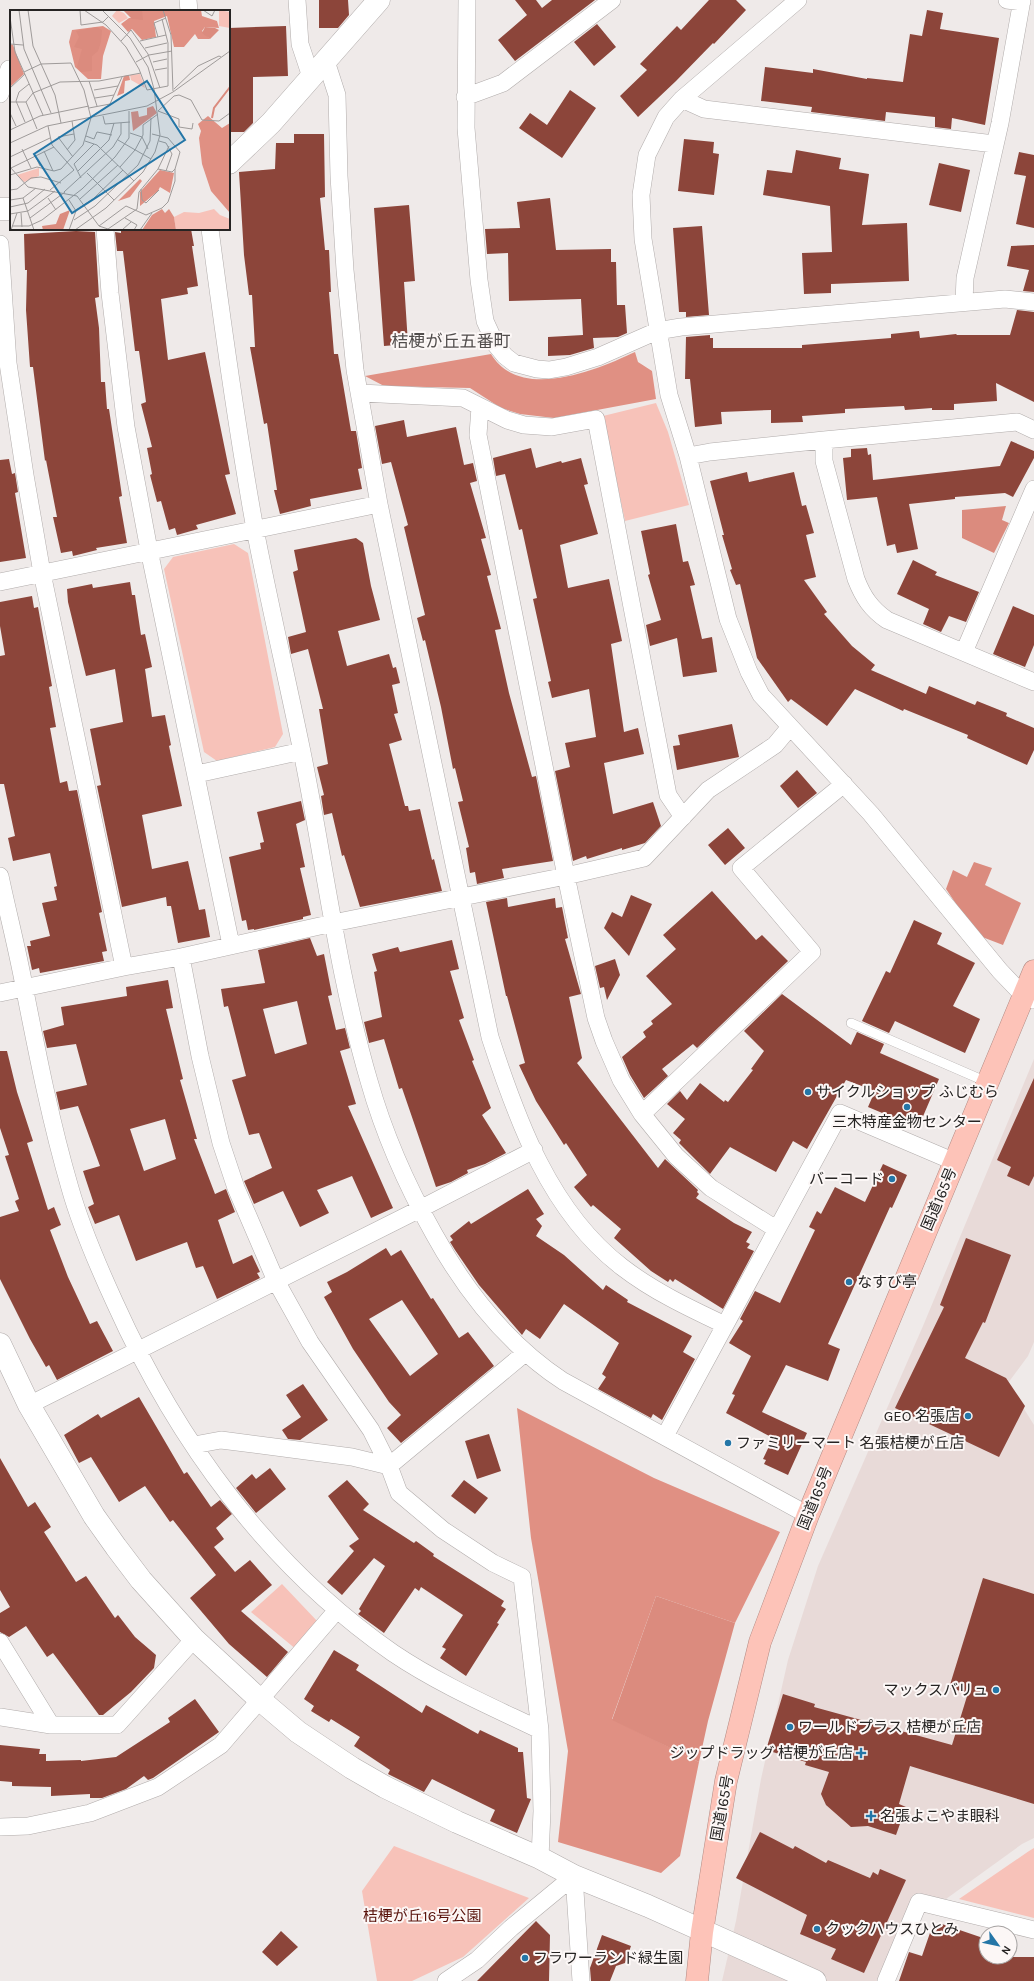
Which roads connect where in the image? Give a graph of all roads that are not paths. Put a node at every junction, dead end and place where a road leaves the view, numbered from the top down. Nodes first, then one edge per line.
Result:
1 (188, 0) edge
2 (297, 0) edge
3 (379, 0) edge
4 (467, 0) edge
5 (612, 0) edge
6 (798, 0) edge
7 (1017, 1) edge
8 (189, 10) edge
9 (326, 61) junction
10 (7, 68) edge
11 (311, 77) junction
12 (0, 94) edge
13 (466, 97) junction
14 (682, 99) junction
15 (994, 144) junction
16 (230, 162) edge
17 (105, 230) edge
18 (210, 230) edge
19 (0, 244) edge
20 (964, 302) junction
21 (1034, 302) edge
22 (657, 331) junction
23 (360, 393) junction
24 (480, 407) junction
25 (1034, 430) edge
26 (824, 440) junction
27 (688, 456) junction
28 (1034, 489) edge
29 (379, 504) junction
30 (256, 529) junction
31 (149, 550) junction
32 (42, 572) junction
33 (0, 582) edge
34 (964, 652) junction
35 (1034, 682) edge
36 (790, 727) junction
37 (302, 751) junction
38 (197, 774) junction
39 (844, 784) junction
40 (683, 817) junction
41 (0, 876) edge
42 (566, 876) junction
43 (460, 897) junction
44 (333, 923) junction
45 (231, 945) junction
46 (181, 957) junction
47 (124, 967) junction
48 (1034, 971) edge
49 (25, 988) junction
50 (0, 993) edge
51 (1029, 998) edge
52 (851, 1023) dead end
53 (987, 1082) junction
54 (642, 1114) junction
55 (534, 1150) junction
56 (955, 1162) junction
57 (420, 1209) junction
58 (776, 1229) junction
59 (276, 1281) junction
60 (725, 1325) junction
61 (0, 1344) edge
62 (136, 1350) junction
63 (525, 1353) junction
64 (29, 1405) junction
65 (665, 1436) junction
66 (194, 1445) junction
67 (389, 1466) junction
68 (808, 1515) junction
69 (337, 1610) junction
70 (194, 1639) junction
71 (0, 1642) edge
72 (259, 1699) junction
73 (0, 1717) edge
74 (51, 1725) junction
75 (540, 1730) junction
76 (0, 1827) edge
77 (540, 1858) junction
78 (574, 1876) junction
79 (1034, 1930) edge
80 (702, 1932) junction
81 (446, 1981) edge
82 (581, 1981) edge
83 (697, 1981) edge
84 (815, 1981) edge
85 (886, 1981) edge

1 - 8 street
2 - 11 street
3 - 9 street
4 - 13 street
5 - 13 street
6 - 14 street
7 - 15 street
9 - 11 street
9 - 23 street
10 - 12 street
11 - 16 street
13 - 22 street
14 - 15 street
14 - 22 street
15 - 20 street
17 - 31 street
18 - 30 street
19 - 32 street
20 - 21 street
20 - 22 street
22 - 27 street
23 - 24 street
23 - 29 street
24 - 40 street
24 - 42 street
25 - 26 street
26 - 27 street
26 - 34 street
27 - 36 street
28 - 34 street
29 - 30 street
29 - 43 street
30 - 31 street
30 - 37 street
31 - 32 street
31 - 38 street
32 - 33 street
32 - 47 street
34 - 35 street
36 - 39 street
36 - 40 street
37 - 38 street
37 - 44 street
38 - 45 street
39 - 51 street
39 - 54 street
40 - 42 street
41 - 49 street
42 - 43 street
42 - 54 street
43 - 44 street
43 - 55 street
44 - 45 street
44 - 57 street
45 - 46 street
46 - 47 street
46 - 59 street
47 - 49 street
48 - 51 highway, 国道165号
49 - 50 street
49 - 62 street
51 - 53 highway, 国道165号
52 - 53 lane
53 - 56 highway, 国道165号
54 - 58 street
55 - 57 street
55 - 60 street
56 - 58 street
56 - 68 highway, 国道165号
57 - 59 street
57 - 63 street
58 - 60 street
59 - 62 street
59 - 67 street
60 - 65 street
61 - 64 street
62 - 64 street
62 - 66 street
63 - 65 street
63 - 67 street
64 - 70 street
65 - 68 street
66 - 67 street
66 - 69 street
67 - 75 street
68 - 80 highway, 国道165号
69 - 72 street
69 - 75 street
70 - 72 street
70 - 74 street
71 - 74 street
72 - 76 street
72 - 77 street
73 - 74 street
75 - 77 street
77 - 78 street
78 - 80 street
78 - 81 street
78 - 82 street
79 - 85 street
80 - 83 highway, 国道165号
80 - 84 street

